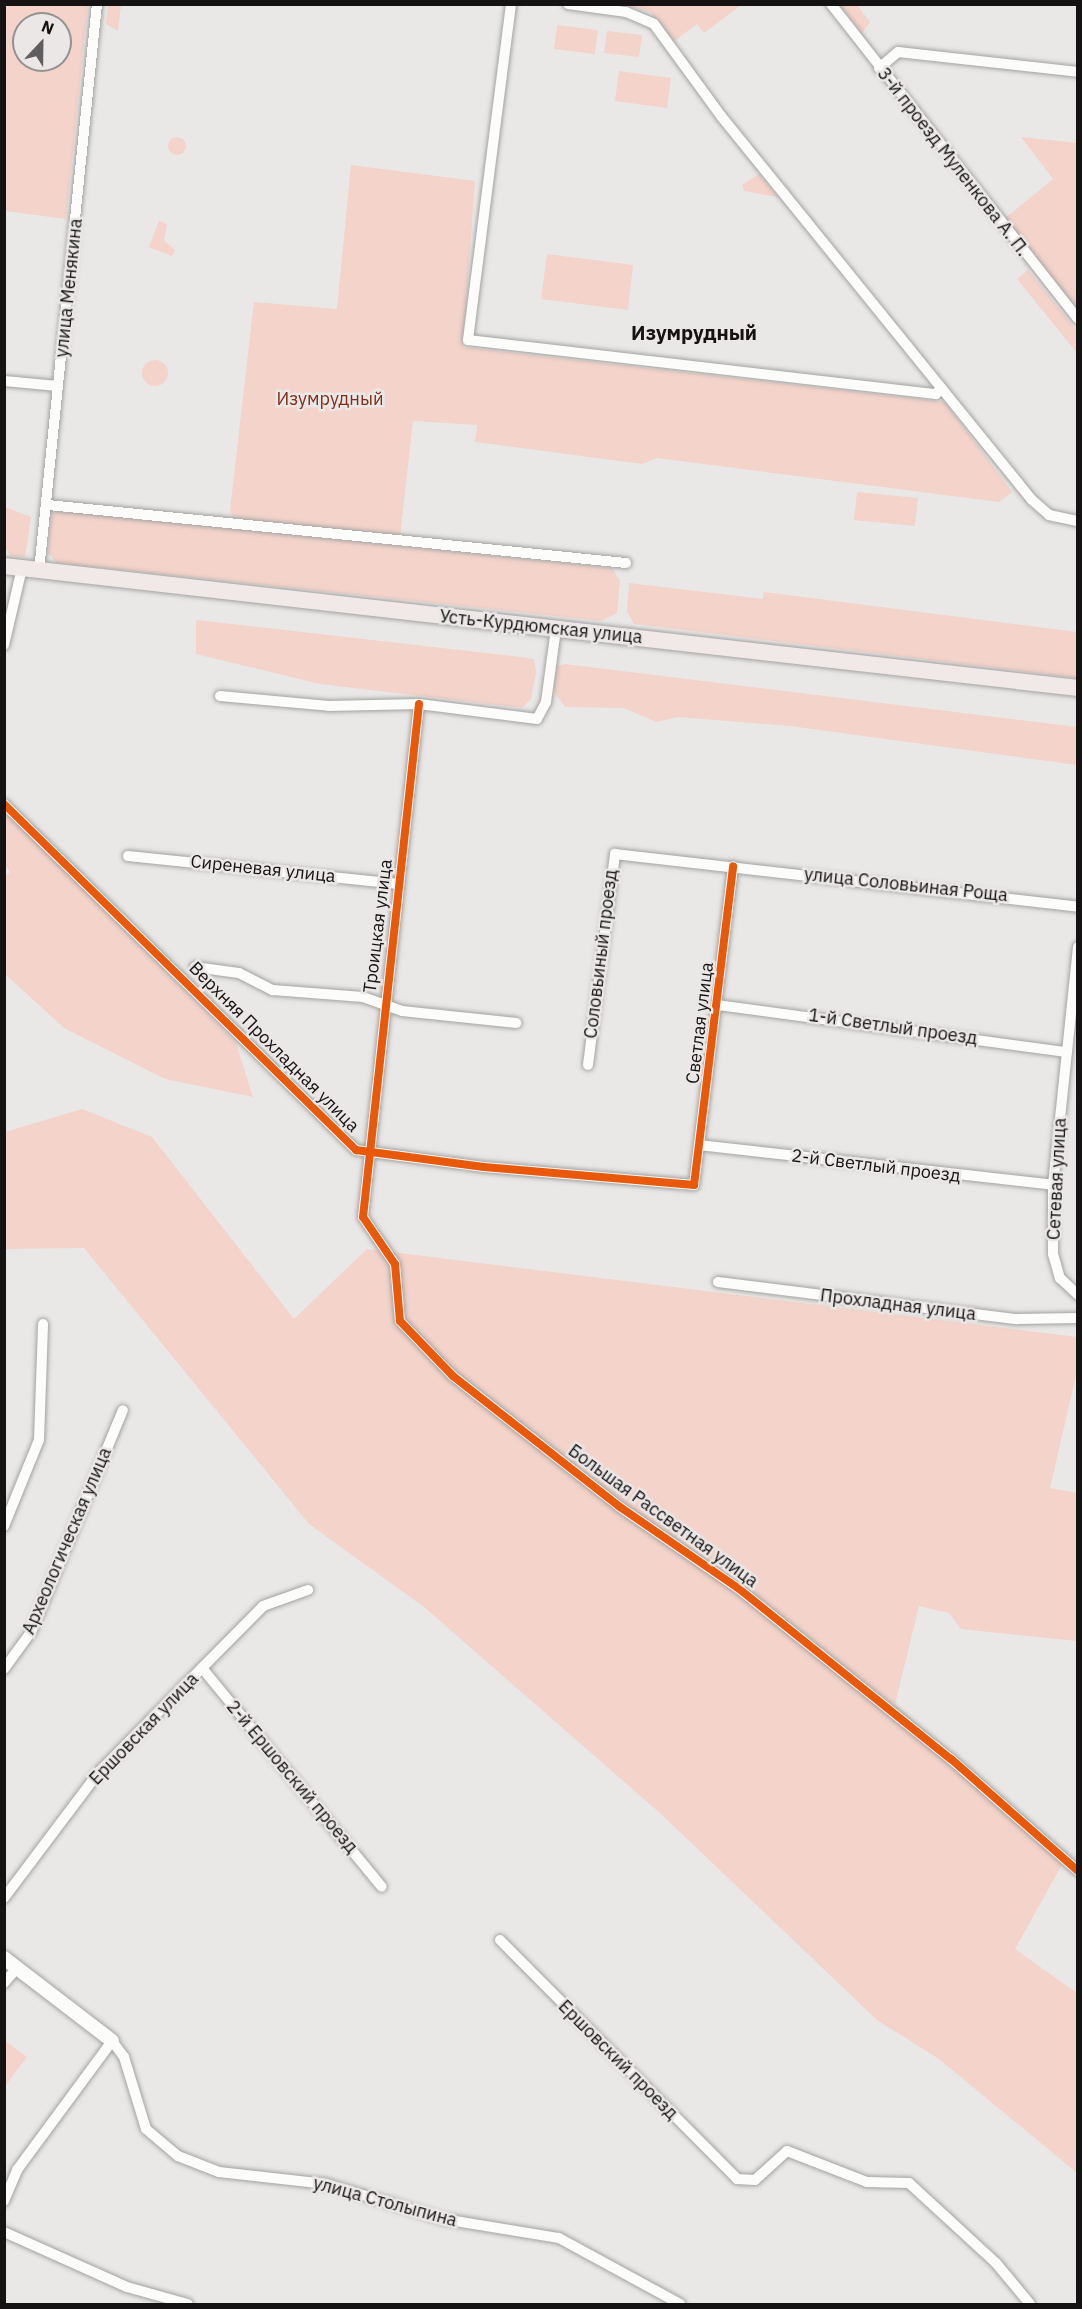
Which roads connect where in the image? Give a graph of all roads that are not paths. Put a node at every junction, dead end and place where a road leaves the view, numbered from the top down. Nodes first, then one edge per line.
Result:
1 (98, 4) edge
2 (511, 4) edge
3 (568, 4) edge
4 (831, 4) edge
5 (879, 68) junction
6 (1077, 72) edge
7 (1077, 319) edge
8 (4, 381) edge
9 (58, 386) junction
10 (941, 388) junction
11 (48, 506) junction
12 (1077, 521) edge
13 (626, 563) dead end
14 (4, 566) edge
15 (22, 568) junction
16 (39, 570) junction
17 (556, 628) junction
18 (4, 645) edge
19 (1077, 688) edge
20 (220, 696) dead end
21 (419, 704) junction
22 (4, 804) edge
23 (128, 856) dead end
24 (733, 866) junction
25 (397, 884) junction
26 (1077, 907) edge
27 (1077, 947) edge
28 (195, 967) dead end
29 (384, 1004) junction
30 (718, 1005) junction
31 (516, 1023) dead end
32 (1067, 1052) junction
33 (588, 1065) dead end
34 (699, 1145) junction
35 (371, 1152) junction
36 (694, 1185) joint
37 (1053, 1185) junction
38 (718, 1282) dead end
39 (1077, 1295) edge
40 (1077, 1318) edge
41 (43, 1324) dead end
42 (123, 1410) dead end
43 (4, 1526) edge
44 (308, 1590) dead end
45 (202, 1668) junction
46 (4, 1669) edge
47 (1077, 1871) edge
48 (382, 1887) dead end
49 (4, 1898) edge
50 (501, 1940) dead end
51 (4, 1958) edge
52 (17, 1968) junction
53 (4, 1983) edge
54 (112, 2041) junction
55 (4, 2202) edge
56 (4, 2232) edge
57 (188, 2304) edge
58 (680, 2304) edge
59 (1030, 2304) edge

1 - 9 street, улица Менякина
2 - 10 street
3 - 10 street
4 - 5 street, 3-й проезд Муленкова А. П.
5 - 6 street
5 - 7 street, 3-й проезд Муленкова А. П.
8 - 9 street
9 - 11 street, улица Менякина
10 - 12 street
11 - 13 street
11 - 16 street, улица Менякина
14 - 15 main road, Усть-Курдюмская улица
15 - 16 main road, Усть-Курдюмская улица
15 - 18 street
16 - 17 main road, Усть-Курдюмская улица
17 - 19 main road, Усть-Курдюмская улица
17 - 21 street
20 - 21 street
21 - 25 street, Троицкая улица
22 - 35 street, Верхняя Прохладная улица
23 - 25 street, Сиреневая улица
24 - 26 street, улица Соловьиная Роща
24 - 30 street, Светлая улица
24 - 33 street, Соловьиный проезд
25 - 29 street, Троицкая улица
27 - 32 street, Сетевая улица
28 - 29 street
29 - 31 street
29 - 35 street, Троицкая улица
30 - 32 street, 1-й Светлый проезд
30 - 34 street, Светлая улица
32 - 37 street, Сетевая улица
34 - 36 street, Светлая улица
34 - 37 street, 2-й Светлый проезд
35 - 36 street, Верхняя Прохладная улица
35 - 47 street, Большая Рассветная улица
37 - 39 street, Сетевая улица
38 - 40 street, Прохладная улица
41 - 43 street
42 - 46 street, Археологическая улица
44 - 45 street, Ершовская улица
45 - 48 street, 2-й Ершовский проезд
45 - 49 street, Ершовская улица
50 - 59 street, Ершовский проезд
51 - 52 street
52 - 53 street
52 - 54 street
54 - 55 street
54 - 58 street, улица Столыпина
56 - 57 street

